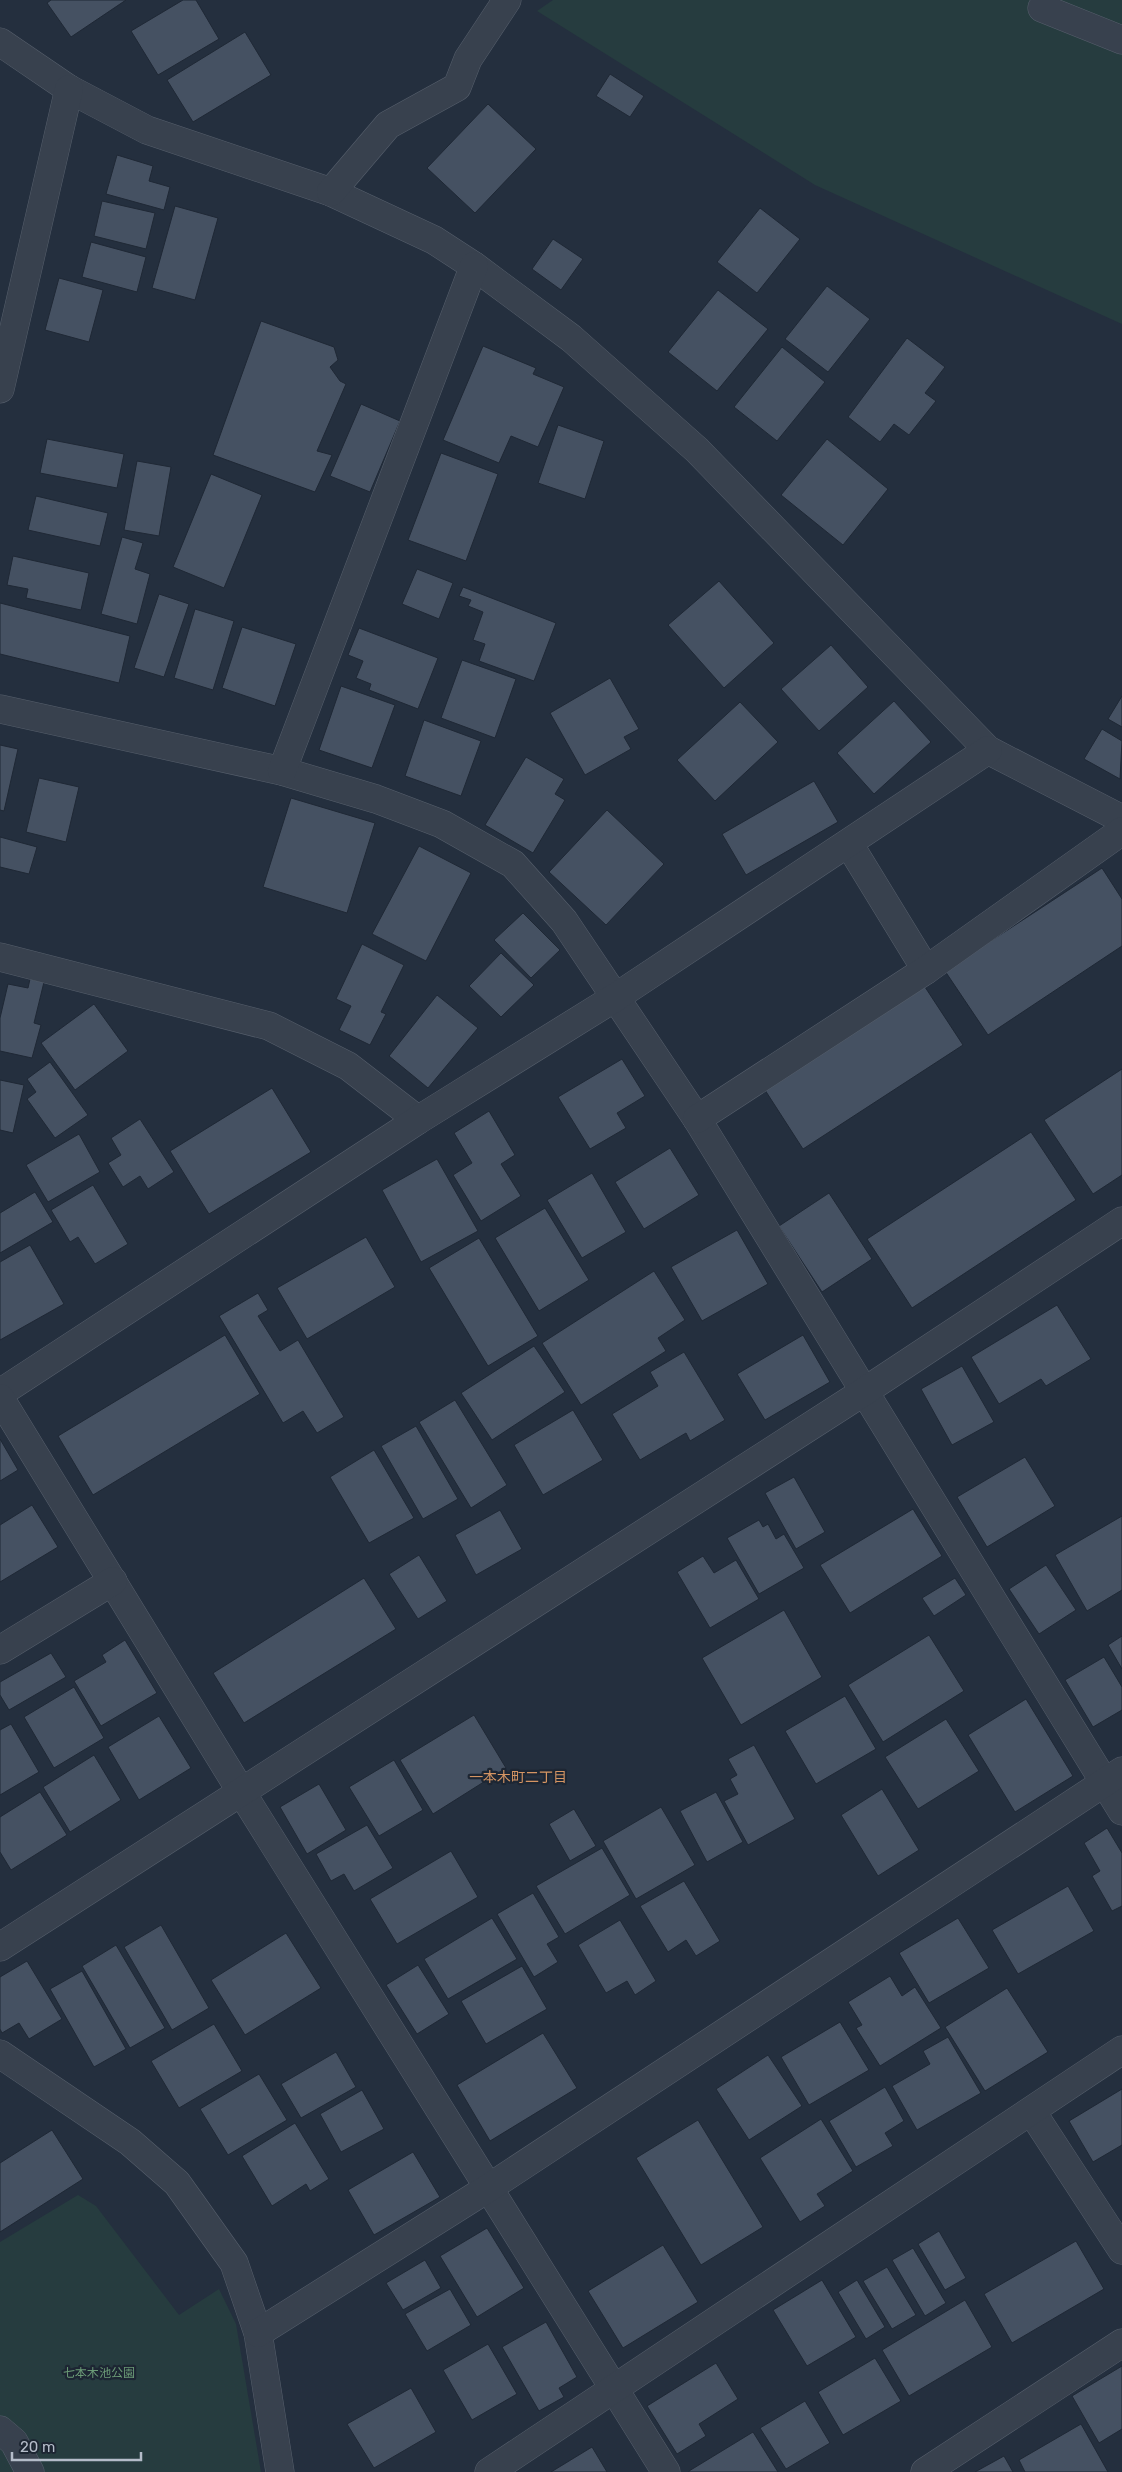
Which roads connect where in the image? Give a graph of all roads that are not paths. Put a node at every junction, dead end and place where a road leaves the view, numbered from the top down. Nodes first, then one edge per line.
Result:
1 (507, 0) edge
2 (1042, 8) dead end
3 (1122, 40) edge
4 (0, 42) edge
5 (68, 89) junction
6 (331, 192) junction
7 (474, 266) junction
8 (0, 389) edge
9 (0, 709) edge
10 (988, 750) junction
11 (282, 771) junction
12 (1122, 819) edge
13 (1122, 831) edge
14 (849, 844) junction
15 (0, 957) edge
16 (926, 970) junction
17 (616, 996) junction
18 (697, 1119) junction
19 (418, 1120) junction
20 (1122, 1221) edge
21 (865, 1391) junction
22 (0, 1393) edge
23 (0, 1398) edge
24 (113, 1581) junction
25 (0, 1650) edge
26 (1113, 1776) edge
27 (242, 1793) junction
28 (1122, 1811) edge
29 (0, 1947) edge
30 (1122, 2050) edge
31 (0, 2054) edge
32 (1032, 2112) junction
33 (490, 2187) junction
34 (1122, 2250) edge
35 (258, 2333) junction
36 (1122, 2343) edge
37 (614, 2388) junction
38 (0, 2430) edge
39 (30, 2472) edge
40 (280, 2472) edge
41 (490, 2472) edge
42 (666, 2472) edge
43 (925, 2472) edge

1 - 6 street
2 - 3 street
4 - 5 street
5 - 6 street
5 - 8 street
6 - 7 street
7 - 10 street
7 - 11 street
9 - 11 street
10 - 12 street
10 - 14 street
11 - 17 street
13 - 16 street
14 - 16 street
14 - 17 street
15 - 19 street
16 - 18 street
17 - 18 street
17 - 19 street
18 - 21 street
19 - 22 street
20 - 21 street
21 - 26 street
21 - 27 street
23 - 24 street
24 - 25 street
24 - 27 street
26 - 28 street
26 - 33 street
27 - 29 street
27 - 33 street
30 - 32 street
31 - 35 street
32 - 34 street
32 - 37 street
33 - 35 street
33 - 37 street
35 - 40 street
36 - 43 street
37 - 41 street
37 - 42 street
38 - 39 street

